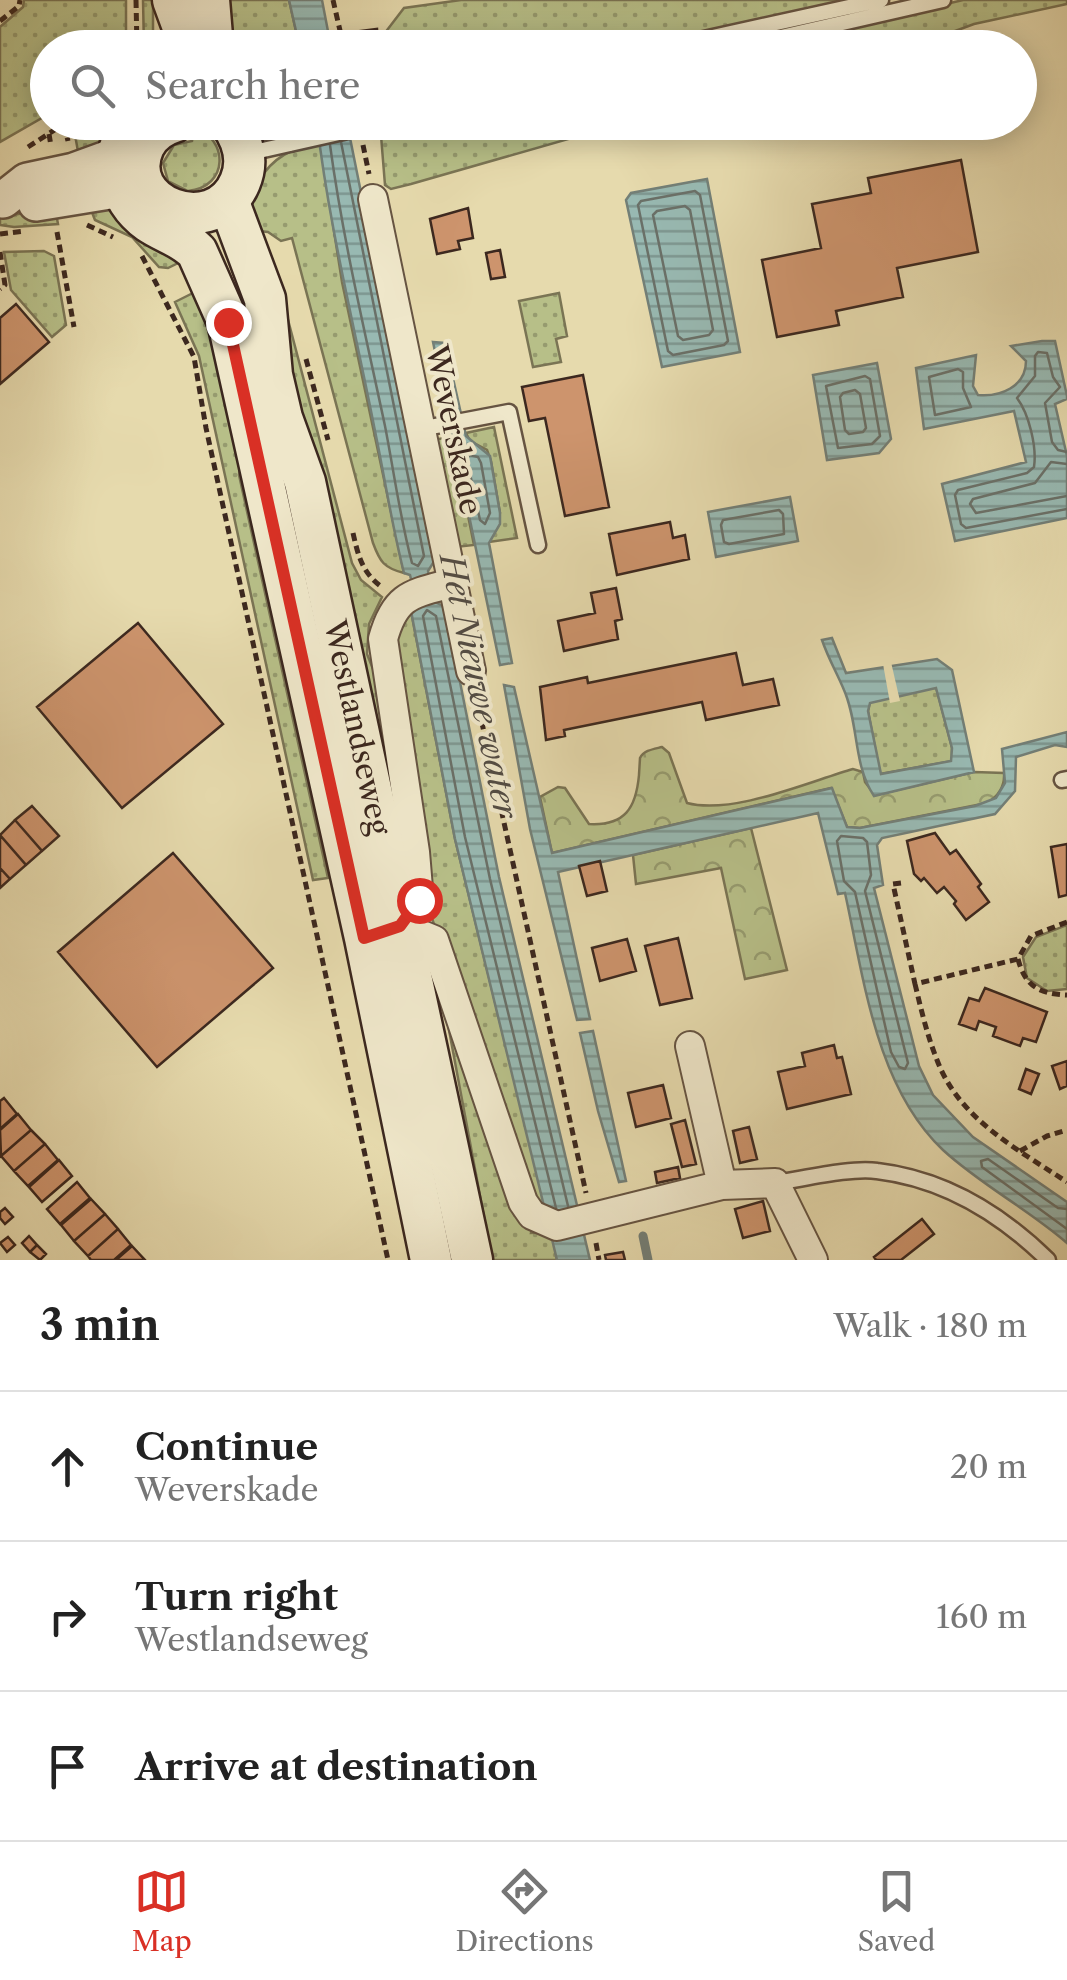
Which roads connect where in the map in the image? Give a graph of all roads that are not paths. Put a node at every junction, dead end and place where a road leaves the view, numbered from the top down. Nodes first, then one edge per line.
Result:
1 (882, 0) edge
2 (943, 0) edge
3 (173, 2) edge
4 (162, 30) edge
5 (184, 30) edge
6 (197, 30) edge
7 (745, 30) edge
8 (812, 30) edge
9 (150, 140) edge
10 (238, 140) edge
11 (129, 163) edge
12 (228, 200) junction
13 (373, 200) road end
14 (3, 217) edge
15 (433, 426) junction
16 (538, 546) dead end
17 (430, 589) junction
18 (471, 671) road end
19 (382, 932) junction
20 (690, 1046) dead end
21 (776, 1183) junction
22 (722, 1185) junction
23 (431, 1260) edge
24 (472, 1260) edge
25 (813, 1260) edge
26 (1048, 1260) edge

1 - 7 lane
2 - 8 lane
3 - 4 main road
3 - 5 main road
3 - 6 main road
9 - 11 main road
10 - 12 main road
11 - 12 main road
11 - 14 street
11 - 19 main road, Westlandseweg
12 - 19 main road, Westlandseweg
13 - 15 street, Weverskade
15 - 16 lane
15 - 17 street, Weverskade
17 - 18 street, Weverskade
17 - 19 street
19 - 22 street
19 - 23 main road, Westlandseweg
19 - 24 main road, Westlandseweg
20 - 22 street
21 - 22 street
21 - 25 street
21 - 26 lane

